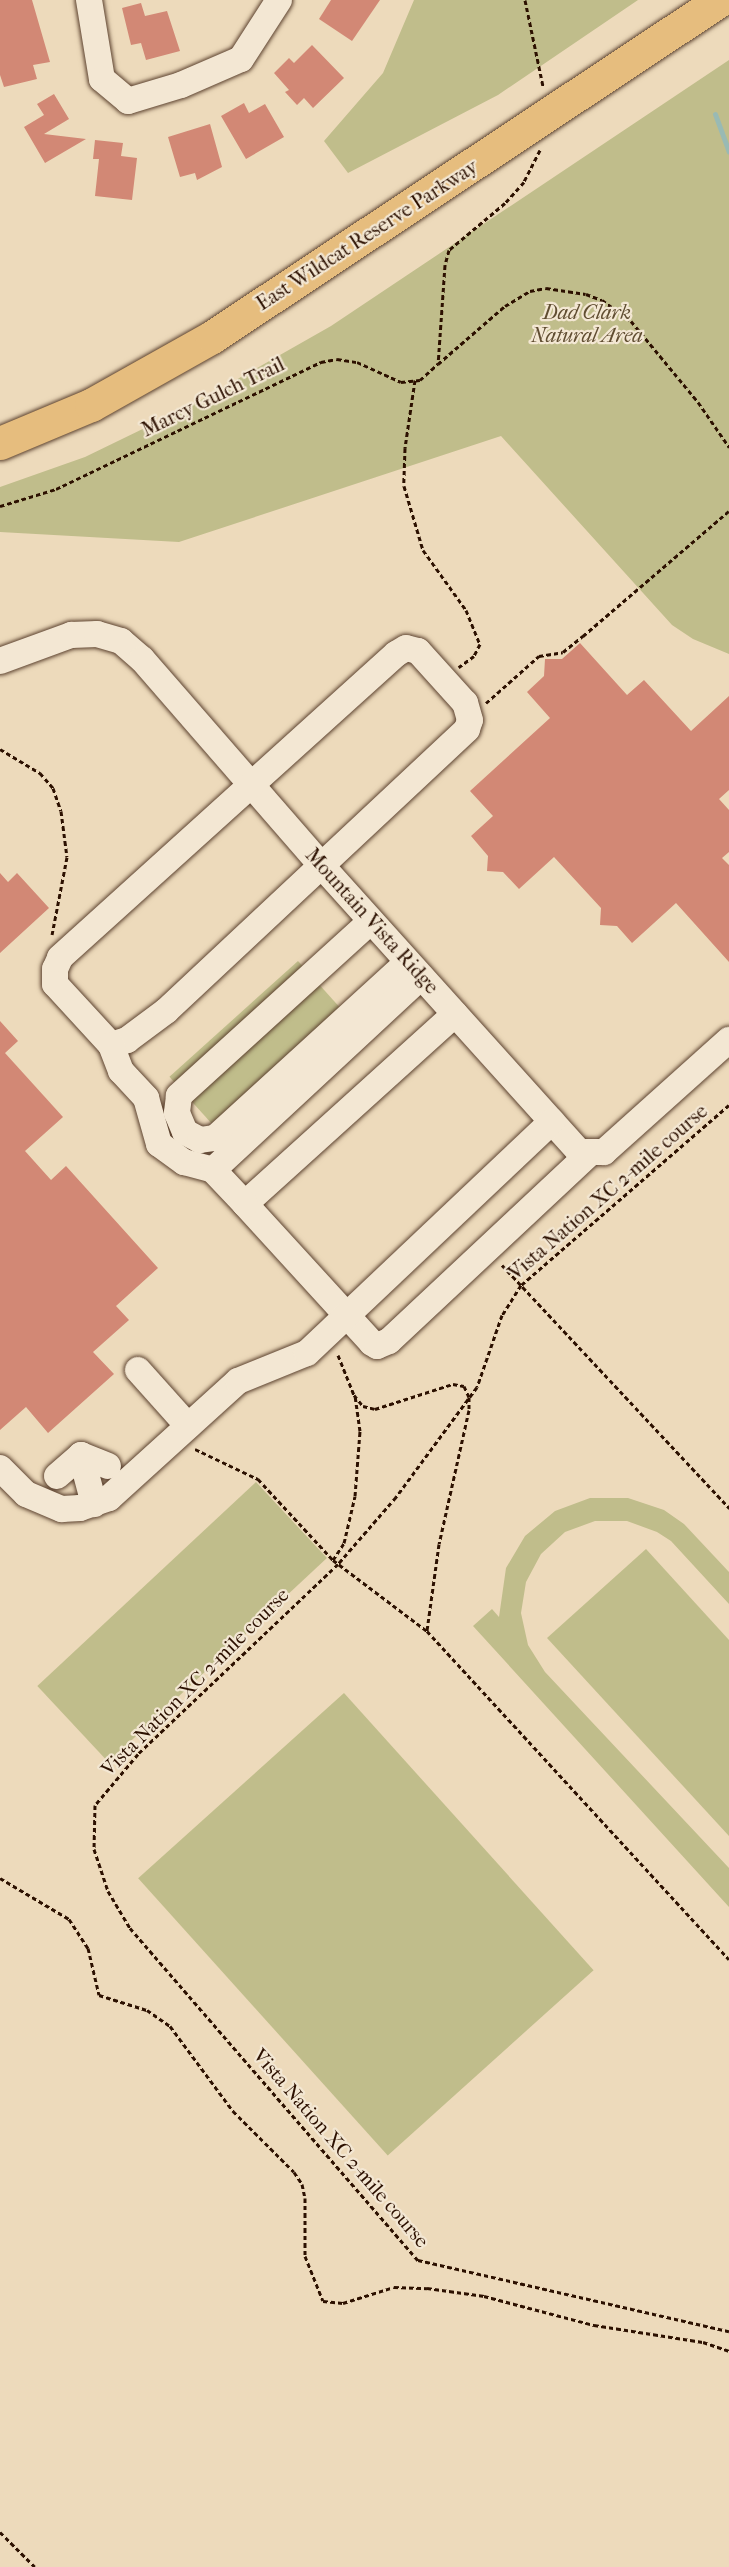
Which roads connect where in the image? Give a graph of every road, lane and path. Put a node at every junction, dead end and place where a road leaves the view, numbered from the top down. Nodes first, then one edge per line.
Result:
1 (89, 0) edge
2 (279, 0) edge
3 (525, 0) edge
4 (720, 0) edge
5 (551, 114) junction
6 (438, 364) junction
7 (415, 380) junction
8 (0, 443) edge
9 (729, 447) edge
10 (0, 506) edge
11 (729, 511) edge
12 (0, 661) edge
13 (443, 679) junction
14 (465, 703) junction
15 (0, 749) edge
16 (252, 782) junction
17 (321, 865) junction
18 (372, 921) junction
19 (51, 940) dead end
20 (415, 970) junction
21 (455, 1014) junction
22 (729, 1040) edge
23 (111, 1045) junction
24 (729, 1105) edge
25 (552, 1121) junction
26 (589, 1154) junction
27 (213, 1170) junction
28 (245, 1204) junction
29 (488, 1250) junction
30 (520, 1285) junction
31 (348, 1317) junction
32 (328, 1335) junction
33 (138, 1370) dead end
34 (354, 1395) junction
35 (469, 1397) junction
36 (183, 1431) junction
37 (81, 1455) junction
38 (108, 1466) dead end
39 (0, 1467) edge
40 (57, 1476) dead end
41 (94, 1504) junction
42 (729, 1508) edge
43 (333, 1560) junction
44 (338, 1564) junction
45 (427, 1630) junction
46 (0, 1878) edge
47 (729, 1959) edge
48 (729, 2331) edge
49 (729, 2351) edge
50 (0, 2532) edge
51 (35, 2567) edge

1 - 2 street
3 - 5 path
4 - 5 main road, East Wildcat Reserve Parkway
5 - 6 path
5 - 8 main road, East Wildcat Reserve Parkway
6 - 7 path
6 - 9 path
7 - 10 path, Marcy Gulch Trail
7 - 13 path
11 - 14 path
12 - 16 street, Mountain Vista Ridge
13 - 14 street
13 - 16 street
14 - 17 street
15 - 19 path
16 - 17 street, Mountain Vista Ridge
16 - 23 street
17 - 18 street, Mountain Vista Ridge
17 - 23 street
18 - 20 street, Mountain Vista Ridge
18 - 20 street
20 - 21 street, Mountain Vista Ridge
20 - 27 street
21 - 25 street, Mountain Vista Ridge
21 - 28 street
22 - 26 street
23 - 27 street
24 - 30 path, Vista Nation XC 2-mile course
25 - 26 street, Mountain Vista Ridge
25 - 31 street
26 - 29 street
27 - 28 street
28 - 31 street
29 - 30 path
29 - 31 street
30 - 35 path, Vista Nation XC 2-mile course
30 - 42 path
31 - 32 street
32 - 34 path
32 - 36 street
33 - 36 street
34 - 35 path
34 - 43 path
35 - 44 path, Vista Nation XC 2-mile course
35 - 45 path
36 - 41 street
36 - 43 path
37 - 38 street
37 - 40 street
37 - 41 street
39 - 41 street
43 - 44 path
44 - 45 path
44 - 48 path, Vista Nation XC 2-mile course
45 - 47 path
46 - 49 path
50 - 51 path

